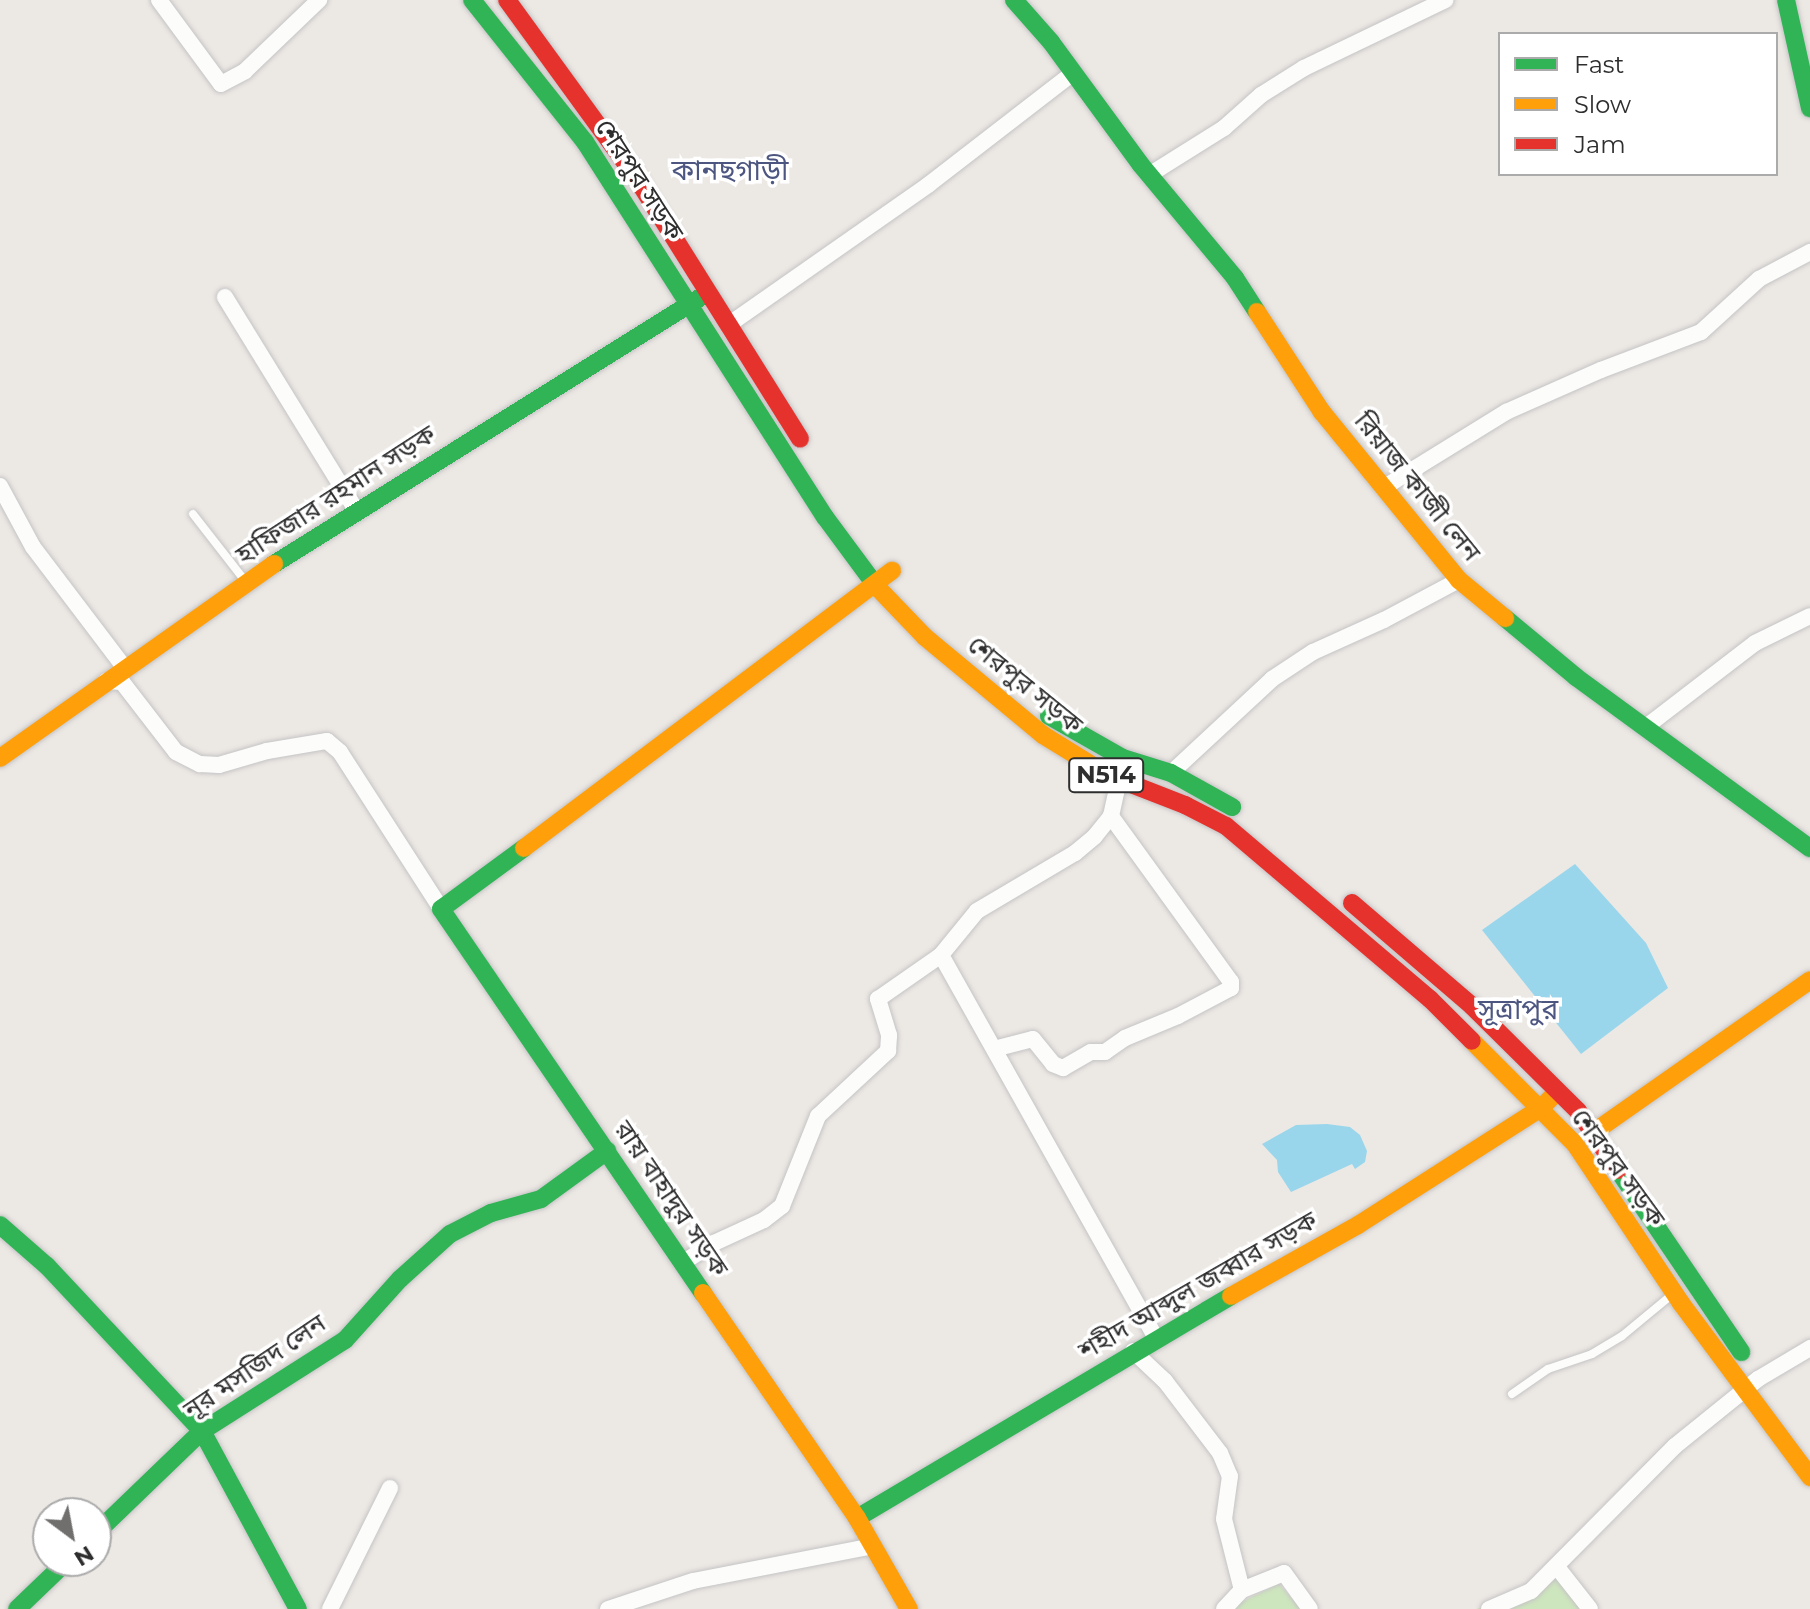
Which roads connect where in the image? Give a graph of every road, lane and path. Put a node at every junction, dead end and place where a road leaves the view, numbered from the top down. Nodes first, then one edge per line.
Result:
1 (159, 0) edge
2 (319, 0) edge
3 (472, 0) edge
4 (507, 0) edge
5 (1014, 0) edge
6 (1445, 0) edge
7 (1786, 0) edge
8 (1073, 73) junction
9 (1810, 108) edge
10 (1149, 175) junction
11 (1810, 252) edge
12 (709, 290) junction
13 (225, 297) dead end
14 (689, 305) junction
15 (731, 323) junction
16 (813, 461) dead end
17 (0, 486) edge
18 (1383, 488) junction
19 (356, 510) junction
20 (193, 514) dead end
21 (892, 570) dead end
22 (1459, 580) junction
23 (246, 583) junction
24 (875, 585) junction
25 (1810, 616) edge
26 (987, 664) dead end
27 (125, 668) junction
28 (106, 681) junction
29 (1647, 726) junction
30 (0, 758) edge
31 (1123, 758) junction
32 (1171, 773) junction
33 (1119, 781) junction
34 (1111, 816) junction
35 (1245, 817) dead end
36 (1810, 848) edge
37 (1338, 891) dead end
38 (441, 909) junction
39 (941, 955) junction
40 (1810, 980) edge
41 (994, 1049) junction
42 (1558, 1090) junction
43 (1541, 1108) junction
44 (1594, 1132) junction
45 (607, 1151) junction
46 (0, 1225) edge
47 (682, 1263) junction
48 (1675, 1293) junction
49 (1156, 1338) junction
50 (1810, 1348) edge
51 (1133, 1351) junction
52 (1751, 1385) junction
53 (1512, 1394) dead end
54 (202, 1431) junction
55 (1810, 1446) edge
56 (1810, 1477) edge
57 (390, 1488) dead end
58 (112, 1518) edge
59 (857, 1518) junction
60 (873, 1546) junction
61 (1557, 1567) junction
62 (50, 1577) edge
63 (1242, 1590) junction
64 (17, 1609) edge
65 (298, 1609) edge
66 (330, 1609) edge
67 (608, 1609) edge
68 (909, 1609) edge
69 (1224, 1609) edge
70 (1310, 1609) edge
71 (1489, 1609) edge
72 (1590, 1609) edge

1 - 2 street
3 - 14 main road, শেরপুর সড়ক / N514
4 - 12 main road, শেরপুর সড়ক
5 - 8 main road, রিয়াজ কাজী লেন
6 - 10 street
7 - 9 main road
8 - 10 main road, রিয়াজ কাজী লেন
8 - 15 street
10 - 18 main road, রিয়াজ কাজী লেন
11 - 18 street
12 - 14 main road, হাফিজার রহমান সড়ক
12 - 15 main road, শেরপুর সড়ক
13 - 19 street
14 - 19 main road, হাফিজার রহমান সড়ক
14 - 24 main road, শেরপুর সড়ক / N514
15 - 16 main road, শেরপুর সড়ক
17 - 27 street
18 - 22 main road, রিয়াজ কাজী লেন
19 - 23 main road, হাফিজার রহমান সড়ক
20 - 23 lane
21 - 24 main road
22 - 29 main road, রিয়াজ কাজী লেন
22 - 32 street
23 - 27 main road, হাফিজার রহমান সড়ক
24 - 33 main road, শেরপুর সড়ক / N514
24 - 38 main road
25 - 29 street
26 - 31 main road, শেরপুর সড়ক / N514
27 - 28 main road, হাফিজার রহমান সড়ক
28 - 30 main road, হাফিজার রহমান সড়ক
28 - 38 street
29 - 36 main road, রিয়াজ কাজী লেন
31 - 32 main road, শেরপুর সড়ক / N514
31 - 33 street
32 - 35 main road, শেরপুর সড়ক / N514
33 - 34 street
33 - 43 main road, শেরপুর সড়ক / N514
34 - 39 street
34 - 41 street
37 - 42 main road, শেরপুর সড়ক / N514
38 - 45 main road, রায় বাহাদুর সড়ক
39 - 41 street
39 - 47 street
40 - 44 main road
41 - 49 street
42 - 43 main road, শহীদ আব্দুল জব্বার সড়ক
42 - 44 main road, শেরপুর সড়ক / N514
43 - 48 main road, শেরপুর সড়ক / N514
43 - 49 main road, শহীদ আব্দুল জব্বার সড়ক
44 - 52 main road, শেরপুর সড়ক / N514
45 - 47 main road, রায় বাহাদুর সড়ক
45 - 54 main road, নূর মসজিদ লেন
46 - 54 main road
47 - 59 main road, রায় বাহাদুর সড়ক
48 - 52 main road, শেরপুর সড়ক / N514
48 - 53 lane
49 - 51 main road, শহীদ আব্দুল জব্বার সড়ক
50 - 52 street
51 - 59 main road, শহীদ আব্দুল জব্বার সড়ক
51 - 63 street
52 - 55 main road, শেরপুর সড়ক / N514
52 - 56 main road, শেরপুর সড়ক / N514
52 - 61 street
54 - 58 main road, নূর মসজিদ লেন
54 - 65 main road
57 - 66 street
59 - 60 main road, রায় বাহাদুর সড়ক
60 - 67 street
60 - 68 main road, রায় বাহাদুর সড়ক
61 - 71 street
61 - 72 street
62 - 64 main road
63 - 69 street
63 - 70 street

